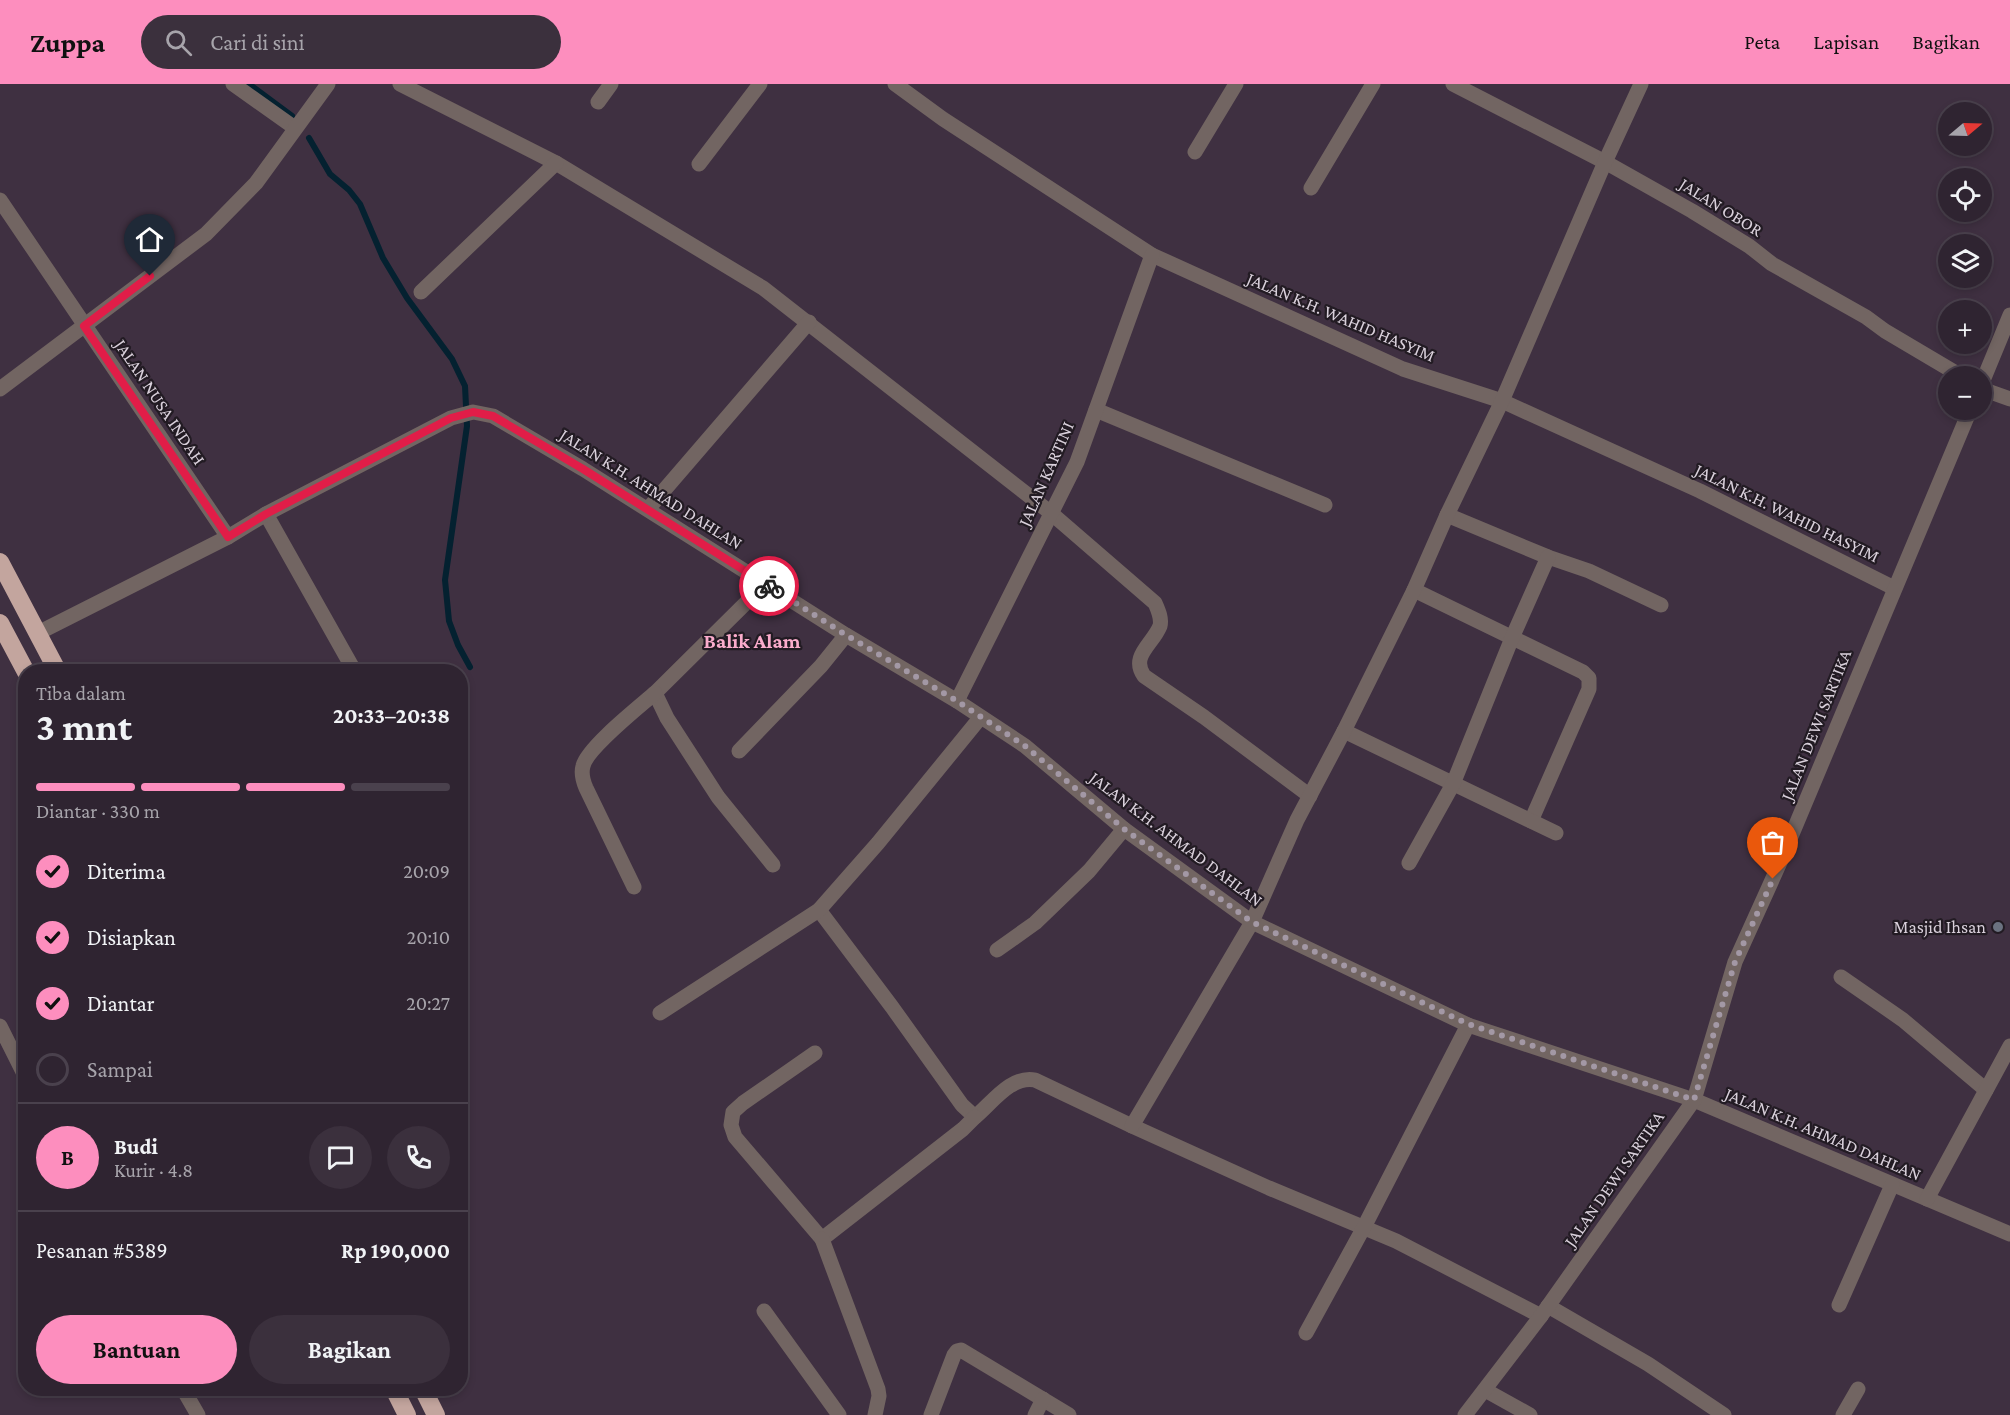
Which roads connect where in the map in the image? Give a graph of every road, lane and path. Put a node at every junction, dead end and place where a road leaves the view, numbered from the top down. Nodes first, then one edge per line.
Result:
1 (233, 84) edge
2 (328, 84) edge
3 (400, 84) edge
4 (611, 84) edge
5 (760, 84) edge
6 (895, 84) edge
7 (1236, 84) edge
8 (1373, 84) edge
9 (1453, 84) edge
10 (1641, 84) edge
11 (598, 102) dead end
12 (295, 128) junction
13 (1195, 152) dead end
14 (1605, 162) junction
15 (556, 163) junction
16 (699, 164) dead end
17 (1311, 188) dead end
18 (0, 200) edge
19 (1152, 255) junction
20 (422, 292) dead end
21 (2010, 315) edge
22 (809, 322) junction
23 (84, 326) junction
24 (1943, 366) edge
25 (1989, 366) edge
26 (0, 389) edge
27 (1992, 392) edge
28 (2010, 399) edge
29 (1503, 401) junction
30 (1096, 410) junction
31 (1966, 420) edge
32 (1325, 505) dead end
33 (648, 509) junction
34 (1051, 513) junction
35 (266, 514) junction
36 (1447, 515) junction
37 (228, 537) junction
38 (1548, 557) junction
39 (0, 562) edge
40 (765, 584) junction
41 (1894, 588) junction
42 (1414, 590) junction
43 (1661, 605) dead end
44 (0, 623) edge
45 (38, 633) junction
46 (846, 635) junction
47 (1512, 638) junction
48 (22, 664) edge
49 (54, 664) edge
50 (350, 664) edge
51 (655, 693) junction
52 (957, 701) junction
53 (980, 718) junction
54 (1344, 731) junction
55 (739, 751) dead end
56 (1453, 784) junction
57 (1310, 796) junction
58 (1532, 821) junction
59 (1124, 829) junction
60 (1556, 833) dead end
61 (1409, 863) dead end
62 (773, 865) dead end
63 (634, 886) dead end
64 (819, 910) junction
65 (1252, 922) junction
66 (998, 950) dead end
67 (1841, 977) dead end
68 (660, 1013) dead end
69 (1468, 1024) junction
70 (0, 1026) edge
71 (2010, 1046) edge
72 (814, 1053) dead end
73 (18, 1062) edge
74 (1986, 1090) junction
75 (1694, 1100) junction
76 (975, 1117) junction
77 (1132, 1126) junction
78 (1892, 1185) junction
79 (1927, 1199) junction
80 (1364, 1227) junction
81 (2010, 1234) edge
82 (822, 1239) junction
83 (1839, 1305) dead end
84 (764, 1311) dead end
85 (1545, 1311) junction
86 (1306, 1333) dead end
87 (1485, 1389) junction
88 (1858, 1389) dead end
89 (187, 1396) edge
90 (397, 1396) edge
91 (426, 1396) edge
92 (1043, 1399) junction
93 (198, 1415) edge
94 (407, 1415) edge
95 (436, 1415) edge
96 (839, 1415) edge
97 (874, 1415) edge
98 (931, 1415) edge
99 (1035, 1415) edge
100 (1069, 1415) edge
101 (1465, 1415) edge
102 (1530, 1415) edge
103 (1724, 1415) edge
104 (1843, 1415) edge

1 - 12 street
2 - 12 street
3 - 15 street
4 - 11 street
5 - 16 street
6 - 19 street, JALAN K.H. WAHID HASYIM
7 - 13 street
8 - 17 street
9 - 14 street, JALAN OBOR
10 - 14 street
12 - 23 street
14 - 24 street, JALAN OBOR
14 - 29 street
15 - 20 street
15 - 22 street
18 - 23 street, JALAN NUSA INDAH
19 - 29 street, JALAN K.H. WAHID HASYIM
19 - 30 street, JALAN KARTINI
21 - 25 street
22 - 33 street
22 - 34 street
23 - 26 street
23 - 37 street, JALAN NUSA INDAH
27 - 28 street
29 - 36 street
29 - 41 street, JALAN K.H. WAHID HASYIM
30 - 32 street
30 - 34 street, JALAN KARTINI
31 - 41 street, JALAN DEWI SARTIKA
33 - 35 street, JALAN K.H. AHMAD DAHLAN
33 - 40 street, JALAN K.H. AHMAD DAHLAN
34 - 52 street, JALAN KARTINI
34 - 57 street
35 - 37 street
35 - 50 street
36 - 38 street
36 - 42 street
37 - 45 street
38 - 43 street
38 - 47 street
39 - 45 highway
40 - 46 street, JALAN K.H. AHMAD DAHLAN
40 - 51 street
41 - 75 street, JALAN DEWI SARTIKA
42 - 47 street
42 - 54 street
44 - 48 highway
45 - 49 highway
46 - 52 street, JALAN K.H. AHMAD DAHLAN
46 - 55 street
47 - 56 street
47 - 58 street
51 - 62 street
51 - 63 street
52 - 53 street, JALAN K.H. AHMAD DAHLAN
53 - 59 street, JALAN K.H. AHMAD DAHLAN
53 - 64 street
54 - 56 street
54 - 57 street
56 - 58 street
56 - 61 street
57 - 65 street
58 - 60 street
59 - 65 street, JALAN K.H. AHMAD DAHLAN
59 - 66 street
64 - 68 street
64 - 76 street
65 - 69 street, JALAN K.H. AHMAD DAHLAN
65 - 77 street
67 - 74 street
69 - 75 street, JALAN K.H. AHMAD DAHLAN
69 - 80 street
70 - 73 street
71 - 74 street
72 - 82 street
74 - 79 street
75 - 78 street, JALAN K.H. AHMAD DAHLAN
75 - 85 street, JALAN DEWI SARTIKA
76 - 77 street
76 - 82 street
77 - 80 street
78 - 79 street, JALAN K.H. AHMAD DAHLAN
78 - 83 street
79 - 81 street, JALAN K.H. AHMAD DAHLAN
80 - 85 street
80 - 86 street
82 - 97 street
84 - 96 street
85 - 87 street, JALAN DEWI SARTIKA
85 - 103 street
87 - 101 street, JALAN DEWI SARTIKA
87 - 102 street
88 - 104 street
89 - 93 street
90 - 94 highway
91 - 95 highway
92 - 98 street
92 - 99 street
92 - 100 street

